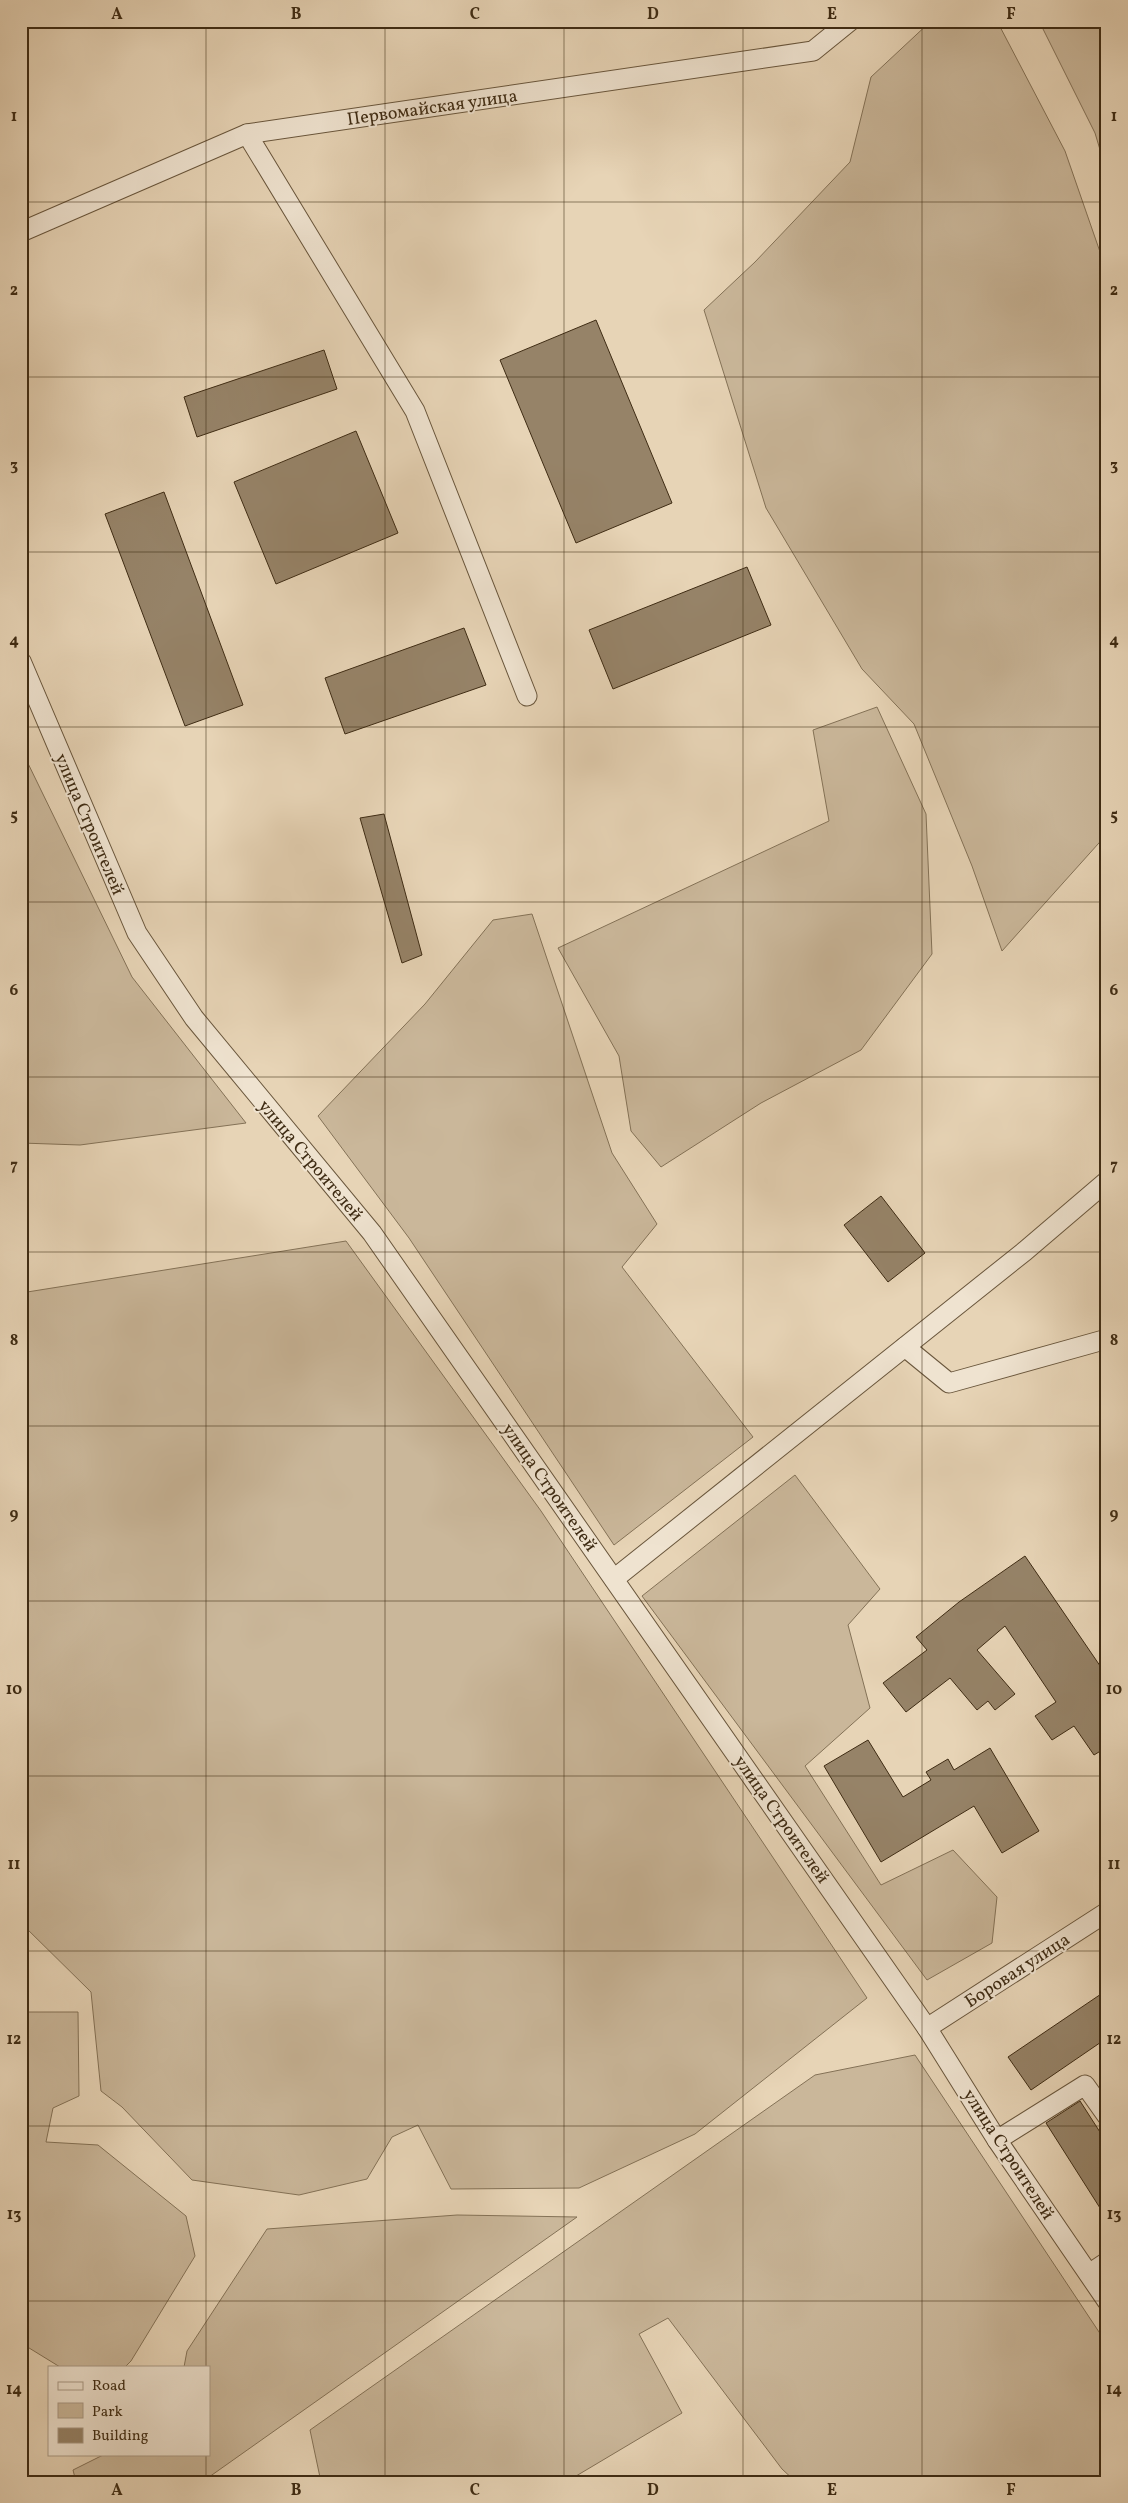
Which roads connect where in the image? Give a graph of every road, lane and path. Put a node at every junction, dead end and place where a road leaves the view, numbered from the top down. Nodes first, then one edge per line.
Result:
1 (850, 21) edge
2 (247, 134) junction
3 (21, 232) edge
4 (21, 662) edge
5 (527, 696) dead end
6 (1107, 1181) edge
7 (1107, 1339) edge
8 (905, 1347) junction
9 (614, 1579) junction
10 (1107, 1912) edge
11 (927, 2028) junction
12 (1107, 2116) edge
13 (997, 2140) junction
14 (1107, 2262) edge
15 (1089, 2274) junction
16 (1107, 2301) edge

1 - 2 street, Первомайская улица
2 - 3 street, Первомайская улица
2 - 5 street
4 - 9 street, улица Строителей
6 - 8 street
7 - 8 street
8 - 9 street
9 - 11 street, улица Строителей
10 - 11 street, Боровая улица
11 - 13 street, улица Строителей
12 - 13 street
13 - 15 street, улица Строителей
14 - 15 street
15 - 16 street, улица Строителей

